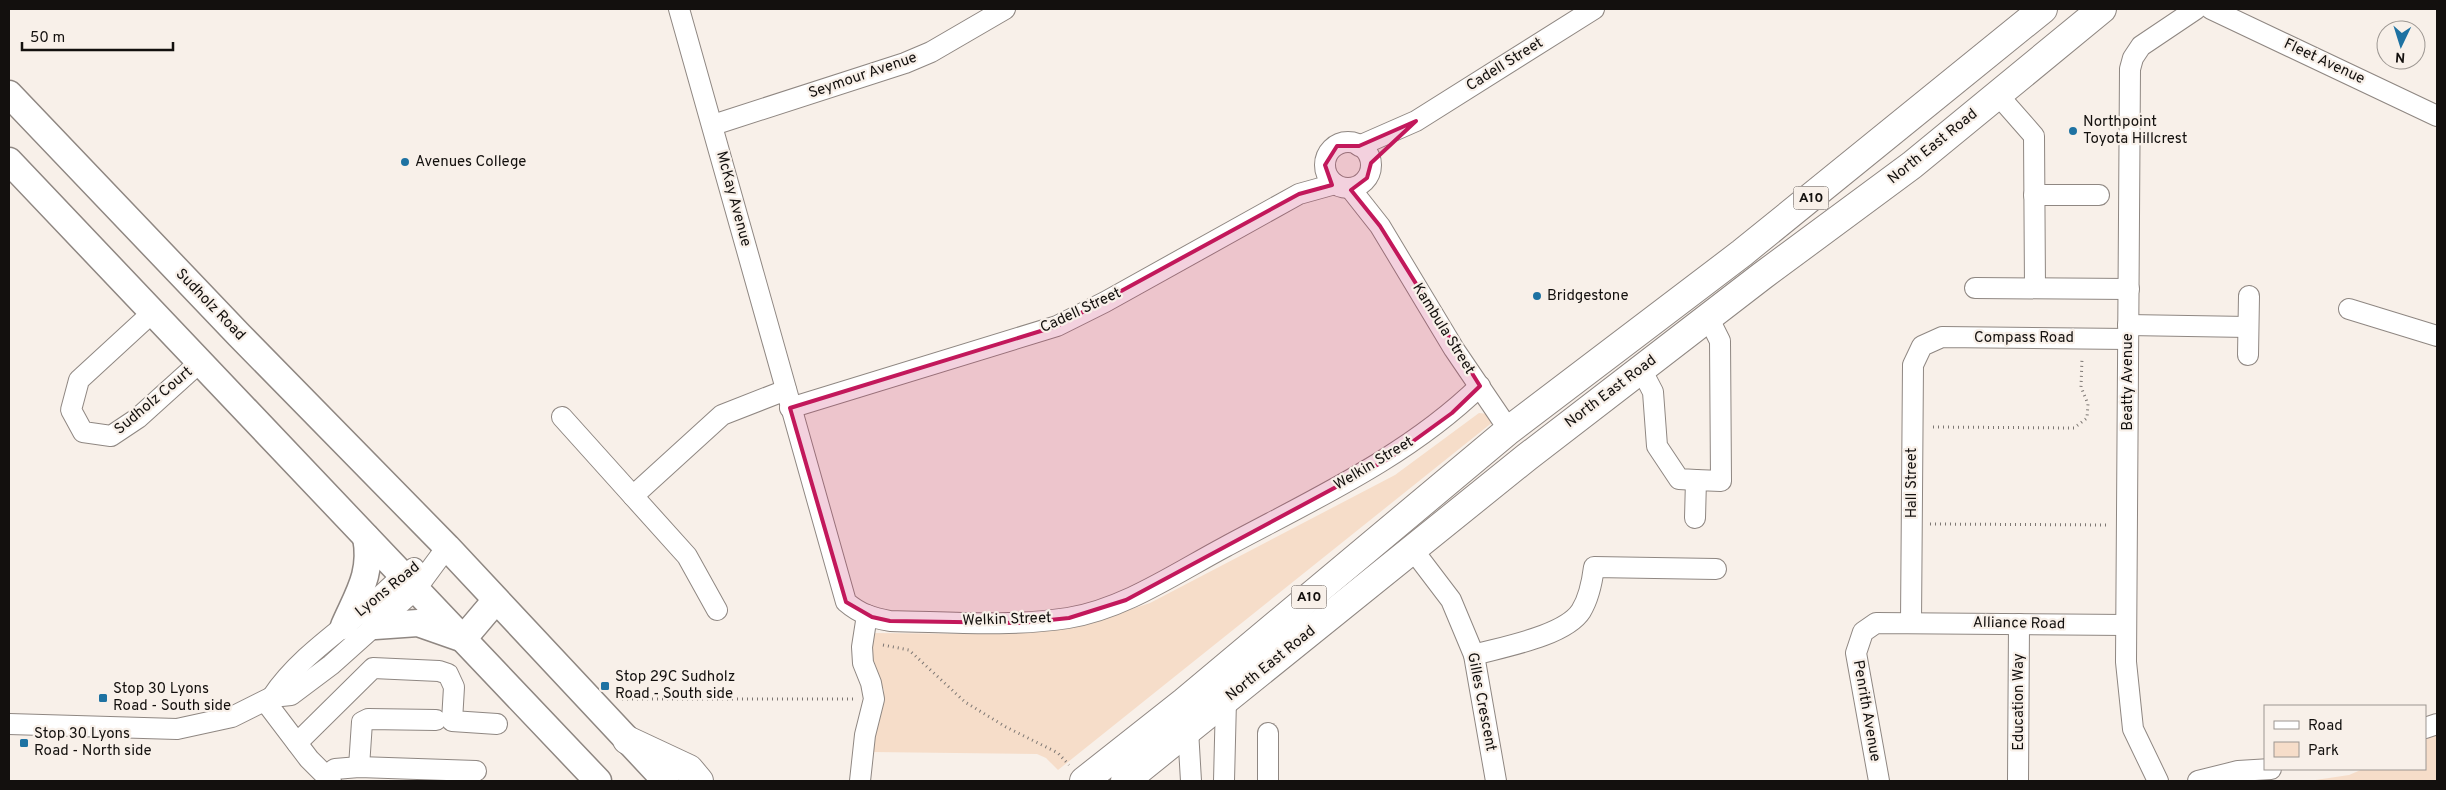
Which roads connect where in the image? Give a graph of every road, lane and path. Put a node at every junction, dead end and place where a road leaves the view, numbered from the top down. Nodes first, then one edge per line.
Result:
1 (679, 9) edge
2 (1005, 9) edge
3 (1594, 9) edge
4 (2102, 9) edge
5 (2196, 9) edge
6 (2211, 9) edge
7 (2038, 10) edge
8 (2050, 52) junction
9 (9, 94) edge
10 (1998, 95) junction
11 (2437, 116) edge
12 (1416, 121) junction
13 (713, 125) junction
14 (1359, 146) junction
15 (9, 161) edge
16 (1325, 165) junction
17 (1356, 178) junction
18 (1299, 194) junction
19 (2034, 195) junction
20 (2099, 195) dead end
21 (1975, 288) dead end
22 (2035, 288) junction
23 (2129, 289) junction
24 (2249, 296) dead end
25 (2349, 309) dead end
26 (153, 312) junction
27 (1708, 317) junction
28 (2248, 327) junction
29 (2128, 332) junction
30 (2437, 336) edge
31 (1922, 346) joint
32 (2082, 355) dead end
33 (2248, 355) dead end
34 (200, 362) junction
35 (1641, 369) junction
36 (1480, 386) junction
37 (788, 399) junction
38 (562, 417) dead end
39 (1912, 427) junction
40 (1509, 430) junction
41 (1526, 456) junction
42 (1696, 480) junction
43 (632, 496) junction
44 (1695, 518) dead end
45 (1912, 524) junction
46 (2127, 525) junction
47 (366, 537) junction
48 (447, 547) junction
49 (1413, 550) junction
50 (1716, 569) dead end
51 (409, 582) junction
52 (496, 600) junction
53 (717, 610) dead end
54 (867, 616) junction
55 (1911, 622) junction
56 (2019, 624) junction
57 (344, 626) junction
58 (375, 626) junction
59 (2126, 626) junction
60 (463, 639) junction
61 (881, 645) dead end
62 (1474, 655) junction
63 (269, 699) junction
64 (615, 699) dead end
65 (874, 699) junction
66 (1226, 700) junction
67 (436, 720) dead end
68 (9, 724) edge
69 (497, 724) dead end
70 (1188, 730) junction
71 (1268, 733) dead end
72 (627, 740) junction
73 (297, 743) junction
74 (359, 767) junction
75 (2264, 769) edge
76 (476, 771) dead end
77 (1077, 774) edge
78 (328, 779) edge
79 (598, 781) edge
80 (666, 781) edge
81 (699, 781) edge
82 (860, 781) edge
83 (1125, 781) edge
84 (1190, 781) edge
85 (1224, 781) edge
86 (1268, 781) edge
87 (1496, 781) edge
88 (1879, 781) edge
89 (2018, 781) edge
90 (2158, 781) edge
91 (2198, 781) edge

1 - 13 street, McKay Avenue
2 - 13 street, Seymour Avenue
3 - 12 street, Cadell Street
4 - 8 highway, North East Road / A10
5 - 23 street, Beatty Avenue
6 - 11 street, Fleet Avenue
7 - 8 highway
7 - 40 highway, North East Road / A10
8 - 10 highway, North East Road / A10
9 - 48 main road, Sudholz Road
10 - 19 street
10 - 27 highway, North East Road / A10
12 - 14 street, Cadell Street
12 - 17 street, Cadell Street
13 - 37 street, McKay Avenue
14 - 16 street
14 - 17 street
15 - 26 main road
16 - 17 street
16 - 18 street, Cadell Street
17 - 18 street, Cadell Street
17 - 36 street, Kambula Street
18 - 37 street, Cadell Street
19 - 20 street
19 - 22 street
21 - 22 street
22 - 23 street
23 - 29 street, Beatty Avenue
24 - 28 street
25 - 30 street
26 - 34 main road
26 - 34 street, Sudholz Court
27 - 35 highway, North East Road / A10
27 - 42 street
28 - 29 street, Compass Road
28 - 33 street
29 - 31 street, Compass Road
29 - 46 street, Beatty Avenue
31 - 39 street, Hall Street
32 - 39 path
34 - 47 main road
35 - 41 highway, North East Road / A10
35 - 42 street
36 - 40 street, Kambula Street
36 - 54 street, Welkin Street
37 - 43 street, Cadell Street
37 - 54 street, Welkin Street
38 - 43 street
39 - 45 street, Hall Street
40 - 41 highway
40 - 77 highway, North East Road / A10
41 - 49 highway, North East Road / A10
42 - 44 street
43 - 53 street
45 - 46 path
45 - 55 street, Hall Street
46 - 59 street, Beatty Avenue
47 - 51 main road
47 - 57 main road
48 - 51 street, Lyons Road
48 - 52 main road, Sudholz Road
49 - 62 street, Gilles Crescent
49 - 66 highway, North East Road / A10
50 - 62 street
51 - 57 street, Lyons Road
51 - 58 street, Lyons Road
51 - 60 main road
52 - 60 main road
52 - 72 main road, Sudholz Road
54 - 65 street
55 - 56 street, Alliance Road
55 - 88 street, Penrith Avenue
56 - 59 street, Alliance Road
56 - 89 street, Education Way
57 - 63 street, Lyons Road
58 - 60 main road
58 - 63 street, Lyons Road
59 - 90 street, Beatty Avenue
60 - 79 main road
61 - 77 path
62 - 87 street, Gilles Crescent
63 - 68 street, Lyons Road
63 - 73 street
64 - 65 path
65 - 82 street
66 - 70 highway, North East Road / A10
66 - 85 street
67 - 74 street
69 - 73 street
70 - 83 highway, North East Road / A10
70 - 84 street
71 - 86 street
72 - 80 main road, Sudholz Road
72 - 81 highway
73 - 78 street
74 - 76 street
74 - 78 street
75 - 91 street

